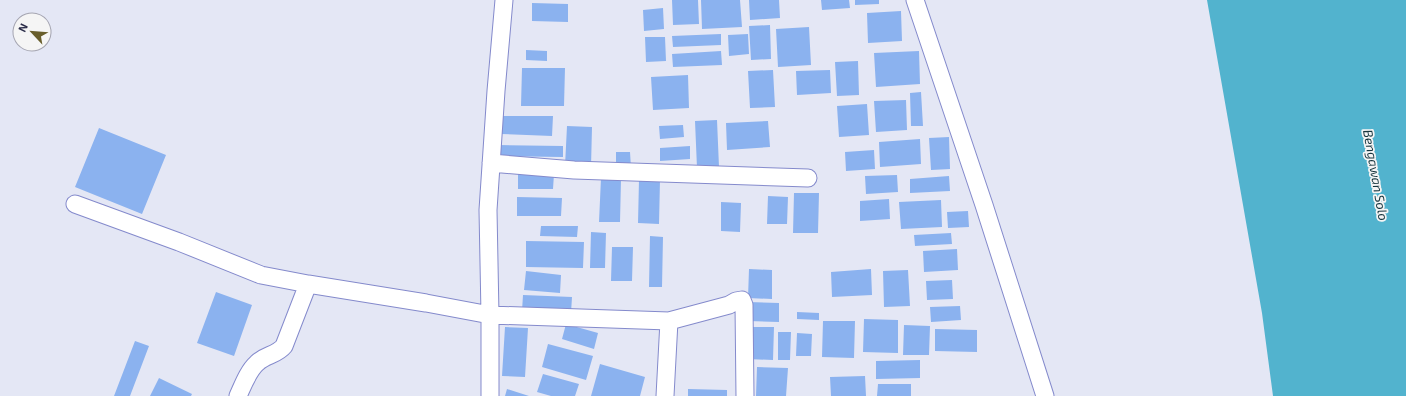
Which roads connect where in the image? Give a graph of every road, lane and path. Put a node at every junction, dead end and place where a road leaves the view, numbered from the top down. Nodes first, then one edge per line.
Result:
1 (504, 0) edge
2 (915, 0) edge
3 (491, 163) junction
4 (808, 178) dead end
5 (75, 204) dead end
6 (308, 284) junction
7 (490, 315) junction
8 (669, 321) junction
9 (238, 396) edge
10 (490, 396) edge
11 (665, 396) edge
12 (744, 396) edge
13 (1045, 396) edge

1 - 3 street
2 - 13 street
3 - 4 street
3 - 7 street
5 - 6 street
6 - 7 street
6 - 9 street
7 - 8 street
7 - 10 street
8 - 11 street
8 - 12 street

